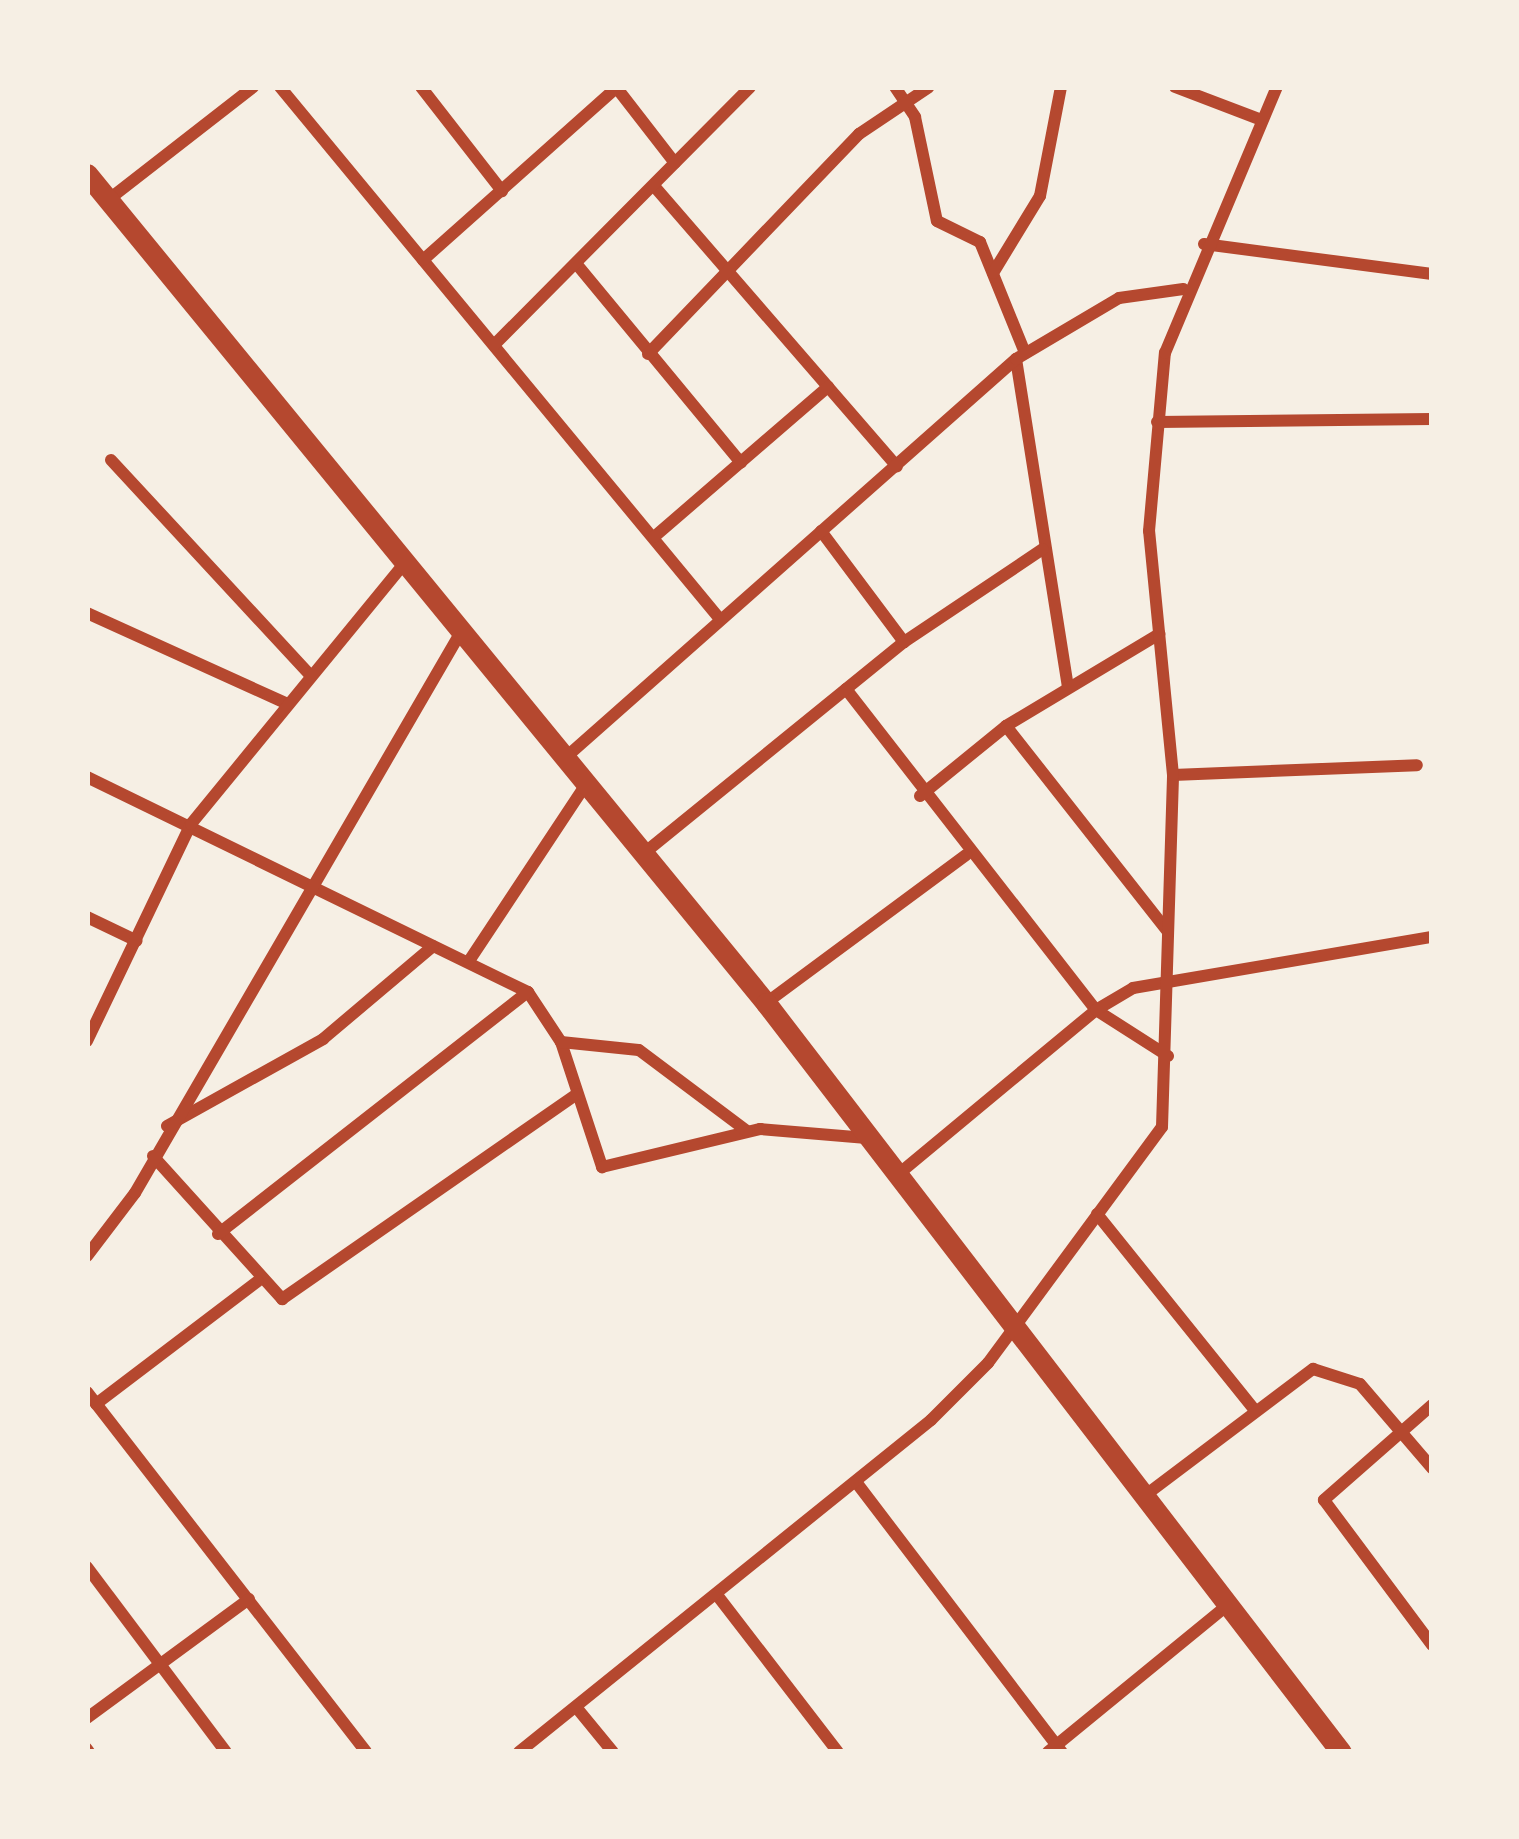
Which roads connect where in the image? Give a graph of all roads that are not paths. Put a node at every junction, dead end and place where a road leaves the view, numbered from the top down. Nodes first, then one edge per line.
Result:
1 (253, 87) edge
2 (280, 87) edge
3 (421, 87) edge
4 (616, 87) edge
5 (750, 87) edge
6 (929, 87) edge
7 (1061, 87) edge
8 (1175, 87) edge
9 (1277, 87) edge
10 (900, 93) edge
11 (1262, 120) junction
12 (675, 163) junction
13 (87, 174) edge
14 (654, 186) junction
15 (502, 191) junction
16 (108, 200) junction
17 (1204, 244) junction
18 (424, 260) junction
19 (578, 267) junction
20 (727, 270) junction
21 (993, 273) junction
22 (1432, 274) edge
23 (1184, 289) junction
24 (494, 345) junction
25 (648, 354) junction
26 (1020, 356) junction
27 (828, 387) junction
28 (1432, 419) edge
29 (1157, 422) junction
30 (111, 460) dead end
31 (741, 464) junction
32 (897, 467) junction
33 (820, 531) junction
34 (654, 537) junction
35 (1043, 549) junction
36 (404, 563) junction
37 (87, 613) edge
38 (719, 618) junction
39 (460, 632) junction
40 (1159, 634) junction
41 (904, 642) junction
42 (311, 676) junction
43 (1068, 687) junction
44 (846, 689) junction
45 (288, 704) junction
46 (1006, 726) junction
47 (565, 758) junction
48 (1417, 765) dead end
49 (1173, 775) junction
50 (87, 777) edge
51 (586, 784) junction
52 (920, 796) junction
53 (191, 824) junction
54 (644, 854) junction
55 (966, 855) junction
56 (307, 881) junction
57 (87, 916) edge
58 (1168, 932) junction
59 (1432, 937) edge
60 (137, 941) junction
61 (433, 946) junction
62 (469, 961) junction
63 (1166, 982) junction
64 (527, 992) junction
65 (766, 1004) junction
66 (1096, 1010) junction
67 (87, 1042) edge
68 (561, 1042) junction
69 (1168, 1056) junction
70 (577, 1094) junction
71 (166, 1127) junction
72 (747, 1131) junction
73 (867, 1138) junction
74 (153, 1156) junction
75 (896, 1176) junction
76 (1097, 1214) junction
77 (218, 1234) junction
78 (89, 1252) edge
79 (258, 1281) junction
80 (1012, 1331) junction
81 (92, 1398) edge
82 (1432, 1405) edge
83 (1254, 1409) junction
84 (1401, 1426) junction
85 (1432, 1468) edge
86 (856, 1482) junction
87 (1143, 1497) junction
88 (87, 1568) edge
89 (717, 1595) junction
90 (249, 1599) junction
91 (1228, 1604) junction
92 (1432, 1645) edge
93 (161, 1663) junction
94 (576, 1706) junction
95 (87, 1718) edge
96 (1056, 1750) edge
97 (226, 1752) edge
98 (366, 1752) edge
99 (519, 1752) edge
100 (613, 1752) edge
101 (838, 1752) edge
102 (1341, 1752) edge

1 - 16 street
2 - 18 street
3 - 15 street
4 - 12 street
4 - 15 street
5 - 12 street
6 - 10 street
7 - 21 street
8 - 11 street
9 - 11 street
10 - 20 street
10 - 21 street
11 - 17 street
12 - 14 street
13 - 16 street
14 - 19 street
14 - 20 street
15 - 18 street
16 - 36 street
17 - 22 street
17 - 23 street
18 - 24 street
19 - 24 street
19 - 25 street
20 - 25 street
20 - 27 street
21 - 26 street
23 - 26 street
23 - 29 street
24 - 34 street
25 - 31 street
26 - 32 street
26 - 35 street
27 - 31 street
27 - 32 street
28 - 29 street
29 - 40 street
30 - 42 street
31 - 34 street
32 - 33 street
33 - 38 street
33 - 41 street
34 - 38 street
35 - 41 street
35 - 43 street
36 - 39 street
36 - 42 street
37 - 45 street
38 - 47 street
39 - 47 street
39 - 56 street
40 - 43 street
40 - 49 street
41 - 44 street
42 - 45 street
43 - 46 street
44 - 52 street
44 - 54 street
45 - 53 street
46 - 52 street
46 - 58 street
47 - 51 street
48 - 49 street
49 - 58 street
50 - 53 street
51 - 54 street
51 - 62 street
52 - 55 street
53 - 56 street
53 - 60 street
54 - 65 street
55 - 65 street
55 - 66 street
56 - 61 street
56 - 71 street
57 - 60 street
58 - 63 street
59 - 63 street
60 - 67 street
61 - 62 street
61 - 71 street
62 - 64 street
63 - 66 street
63 - 69 street
64 - 68 street
64 - 77 street
65 - 73 street
66 - 69 street
66 - 75 street
68 - 70 street
68 - 72 street
69 - 76 street
70 - 72 street
70 - 79 street
71 - 74 street
72 - 73 street
73 - 75 street
74 - 77 street
74 - 78 street
75 - 80 street
76 - 80 street
76 - 83 street
77 - 79 street
79 - 81 street
80 - 86 street
80 - 87 street
81 - 90 street
82 - 84 street
83 - 84 street
83 - 87 street
84 - 85 street
84 - 92 street
86 - 89 street
86 - 96 street
87 - 91 street
88 - 93 street
89 - 94 street
89 - 101 street
90 - 93 street
90 - 98 street
91 - 96 street
91 - 102 street
93 - 95 street
93 - 97 street
94 - 99 street
94 - 100 street

